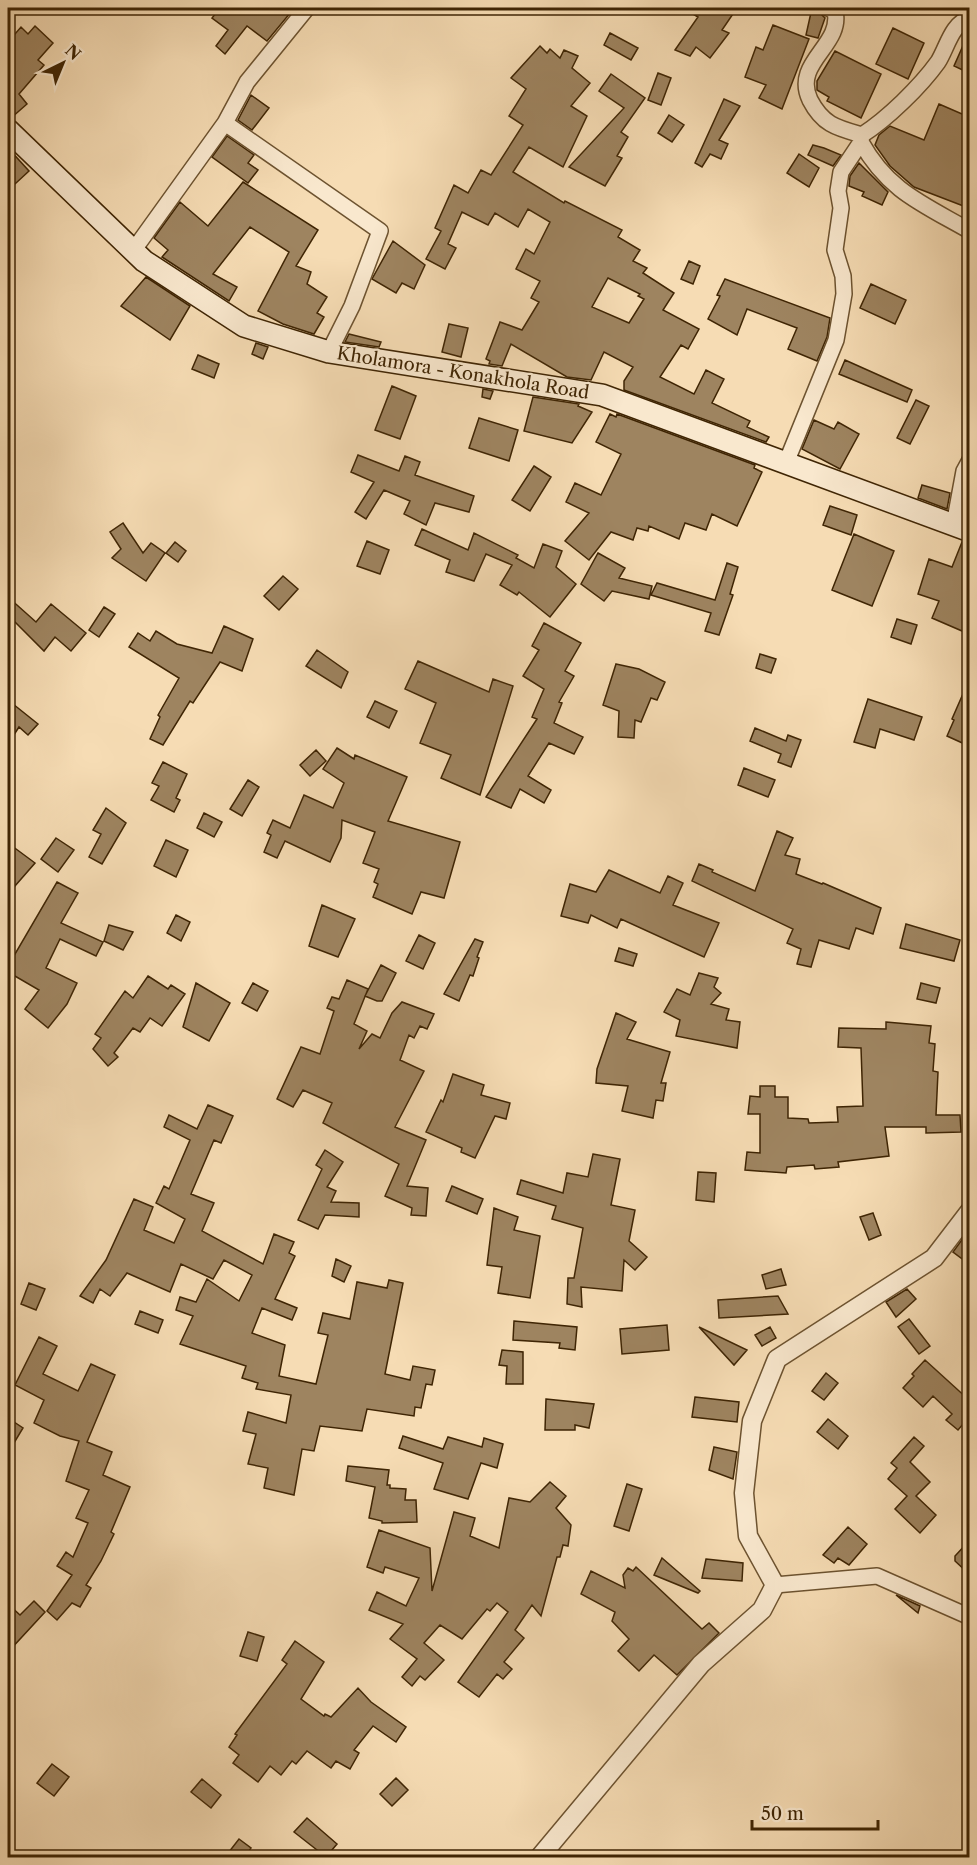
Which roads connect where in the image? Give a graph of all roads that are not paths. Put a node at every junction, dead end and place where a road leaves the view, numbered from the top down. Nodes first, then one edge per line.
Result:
1 (307, 8) edge
2 (828, 8) edge
3 (969, 19) edge
4 (225, 123) junction
5 (8, 130) edge
6 (862, 139) junction
7 (969, 231) edge
8 (133, 251) junction
9 (329, 352) junction
10 (969, 460) edge
11 (786, 463) junction
12 (962, 528) edge
13 (969, 1211) edge
14 (775, 1585) junction
15 (969, 1617) edge
16 (539, 1857) edge

1 - 4 street
2 - 6 street
3 - 6 street
4 - 8 street
4 - 9 street
5 - 8 main road, Kholamora - Konakhola Road
6 - 7 street
6 - 11 street
8 - 9 main road, Kholamora - Konakhola Road
9 - 11 main road, Kholamora - Konakhola Road
10 - 12 street
11 - 12 main road, Kholamora - Konakhola Road
13 - 14 street
14 - 15 street
14 - 16 street

